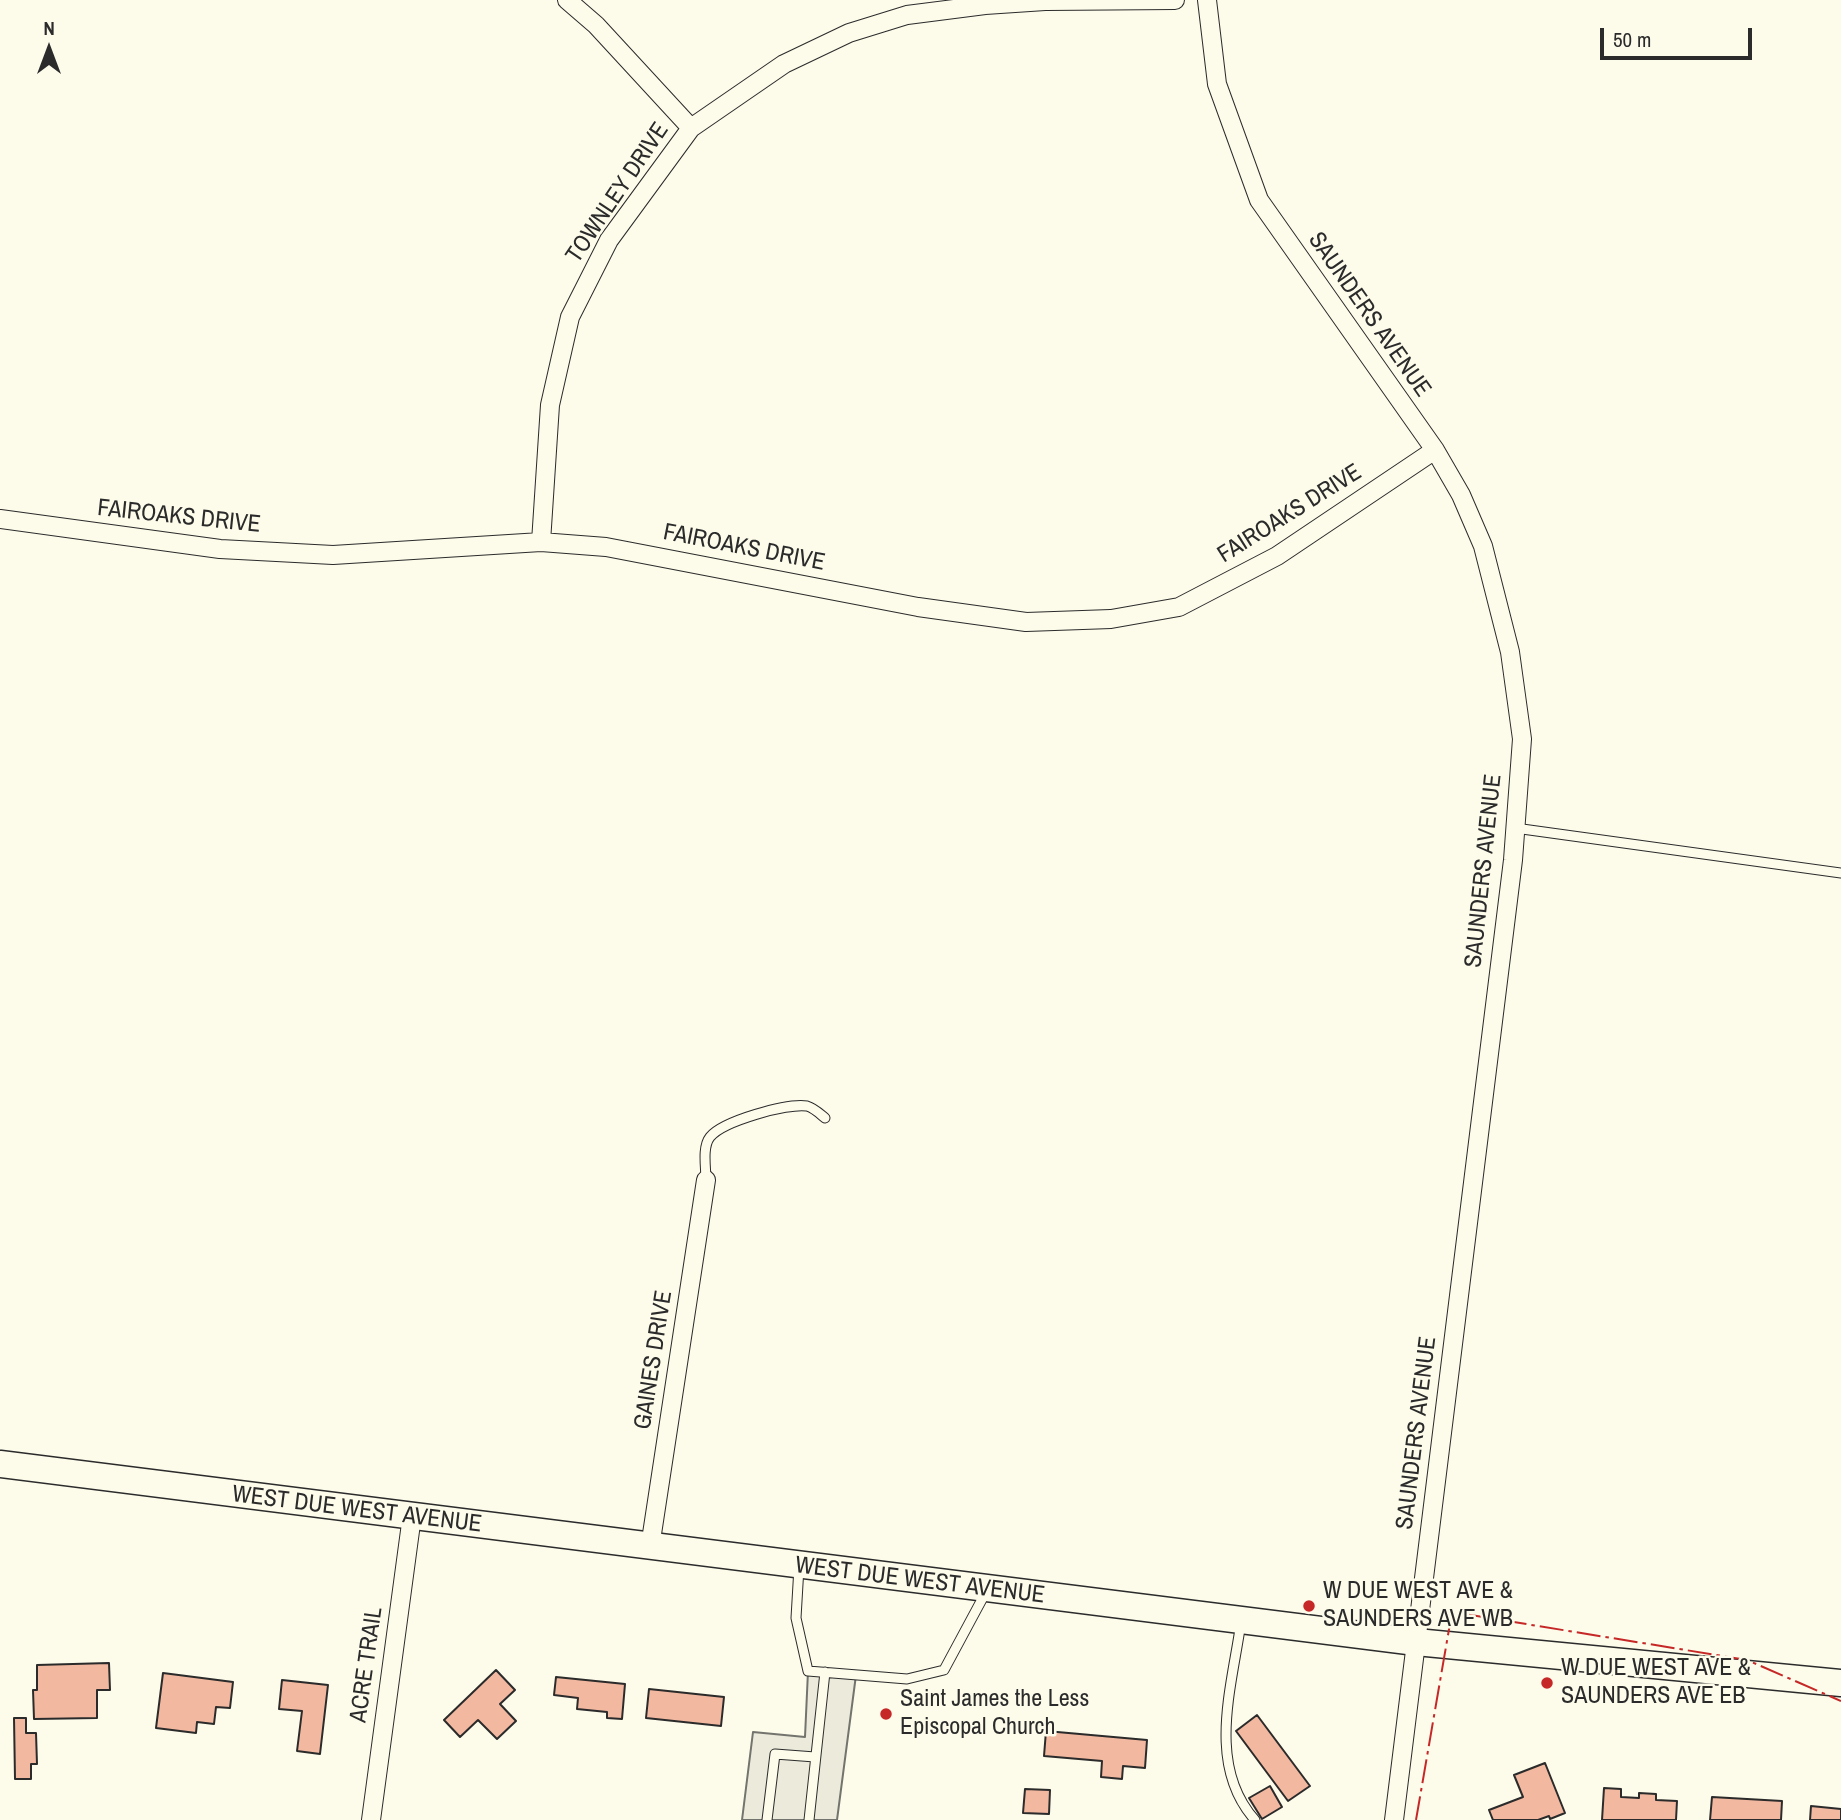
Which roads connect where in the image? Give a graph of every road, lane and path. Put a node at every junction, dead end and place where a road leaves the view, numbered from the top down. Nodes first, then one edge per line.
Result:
1 (568, 0) edge
2 (1175, 0) edge
3 (1207, 0) edge
4 (691, 128) junction
5 (1435, 450) junction
6 (0, 519) edge
7 (541, 542) junction
8 (1515, 828) junction
9 (1841, 873) edge
10 (825, 1118) dead end
11 (706, 1180) joint
12 (0, 1464) edge
13 (412, 1516) junction
14 (650, 1547) junction
15 (799, 1566) junction
16 (987, 1589) junction
17 (1242, 1620) junction
18 (1416, 1642) junction
19 (825, 1672) junction
20 (1841, 1684) edge
21 (816, 1757) junction
22 (371, 1820) edge
23 (767, 1820) edge
24 (809, 1820) edge
25 (1255, 1820) edge
26 (1394, 1820) edge

1 - 4 street
2 - 4 street, TOWNLEY DRIVE
3 - 5 street, SAUNDERS AVENUE
4 - 7 street, TOWNLEY DRIVE
5 - 7 street, FAIROAKS DRIVE
5 - 8 street, SAUNDERS AVENUE
6 - 7 street, FAIROAKS DRIVE
8 - 9 lane
8 - 18 street, SAUNDERS AVENUE
10 - 11 lane
11 - 14 street, GAINES DRIVE
12 - 13 main road, WEST DUE WEST AVENUE
13 - 14 main road, WEST DUE WEST AVENUE
13 - 22 street, ACRE TRAIL
14 - 15 main road, WEST DUE WEST AVENUE
15 - 16 main road, WEST DUE WEST AVENUE
15 - 19 lane
16 - 17 main road, WEST DUE WEST AVENUE
16 - 19 lane
17 - 18 main road, WEST DUE WEST AVENUE
17 - 25 lane
18 - 20 main road, WEST DUE WEST AVENUE
18 - 26 street, SAUNDERS AVENUE
19 - 21 lane
21 - 23 lane
21 - 24 lane

